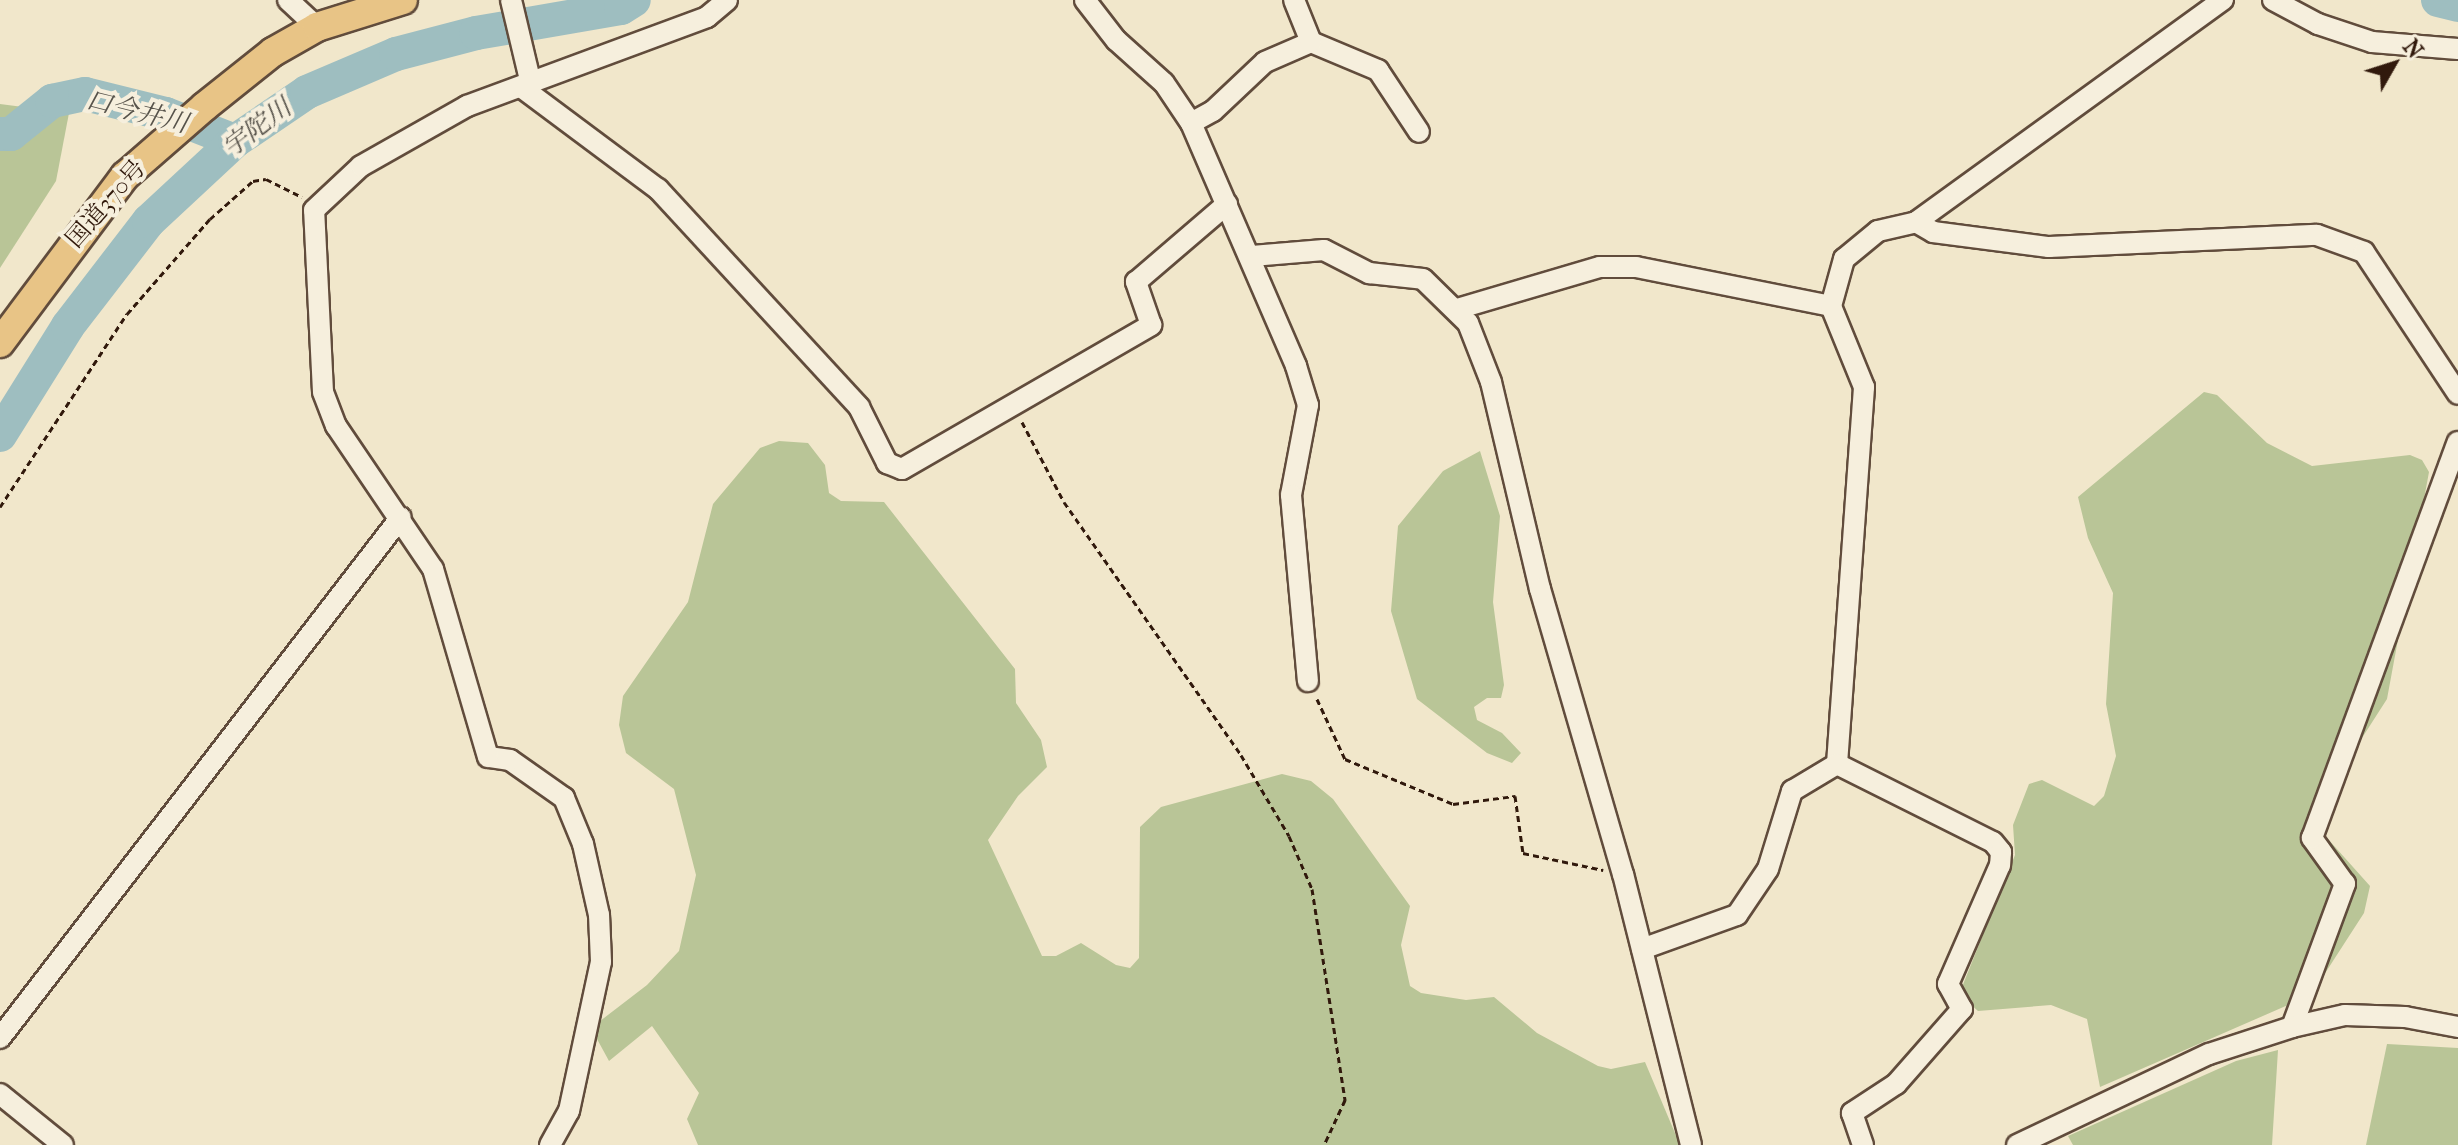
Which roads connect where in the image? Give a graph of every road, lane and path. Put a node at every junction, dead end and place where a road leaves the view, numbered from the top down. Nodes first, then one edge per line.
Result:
1 (288, 0) edge
2 (403, 0) edge
3 (511, 0) edge
4 (727, 0) edge
5 (1085, 0) edge
6 (1294, 0) edge
7 (2223, 0) edge
8 (2273, 0) edge
9 (317, 27) junction
10 (1311, 42) junction
11 (2458, 49) edge
12 (527, 81) junction
13 (1191, 123) junction
14 (1419, 132) dead end
15 (1227, 204) junction
16 (317, 207) junction
17 (1916, 222) junction
18 (1252, 256) junction
19 (1831, 306) junction
20 (1457, 309) junction
21 (0, 343) edge
22 (2458, 394) edge
23 (1014, 409) junction
24 (2458, 442) edge
25 (0, 507) edge
26 (401, 517) junction
27 (1308, 681) joint
28 (1837, 764) junction
29 (1623, 874) junction
30 (1642, 949) junction
31 (2292, 1027) junction
32 (2458, 1027) edge
33 (0, 1038) edge
34 (0, 1094) edge
35 (63, 1145) edge
36 (550, 1145) edge
37 (1324, 1145) edge
38 (1691, 1145) edge
39 (1863, 1145) edge
40 (2017, 1145) edge

1 - 9 street
2 - 9 highway, 国道370号
3 - 12 street
4 - 12 street
5 - 13 street
6 - 10 street
7 - 17 street
8 - 11 street
9 - 21 highway, 国道370号
10 - 13 street
10 - 14 street
12 - 16 street
12 - 23 street
13 - 15 street
15 - 18 street
15 - 23 street
16 - 25 path
16 - 26 street
17 - 19 street
17 - 22 street
18 - 20 street
18 - 27 street
19 - 20 street
19 - 28 street
20 - 29 street
23 - 37 path
24 - 31 street
26 - 33 street
26 - 36 street
27 - 29 path
28 - 30 street
28 - 39 street
29 - 30 street
30 - 38 street
31 - 32 street
31 - 40 street
34 - 35 street

